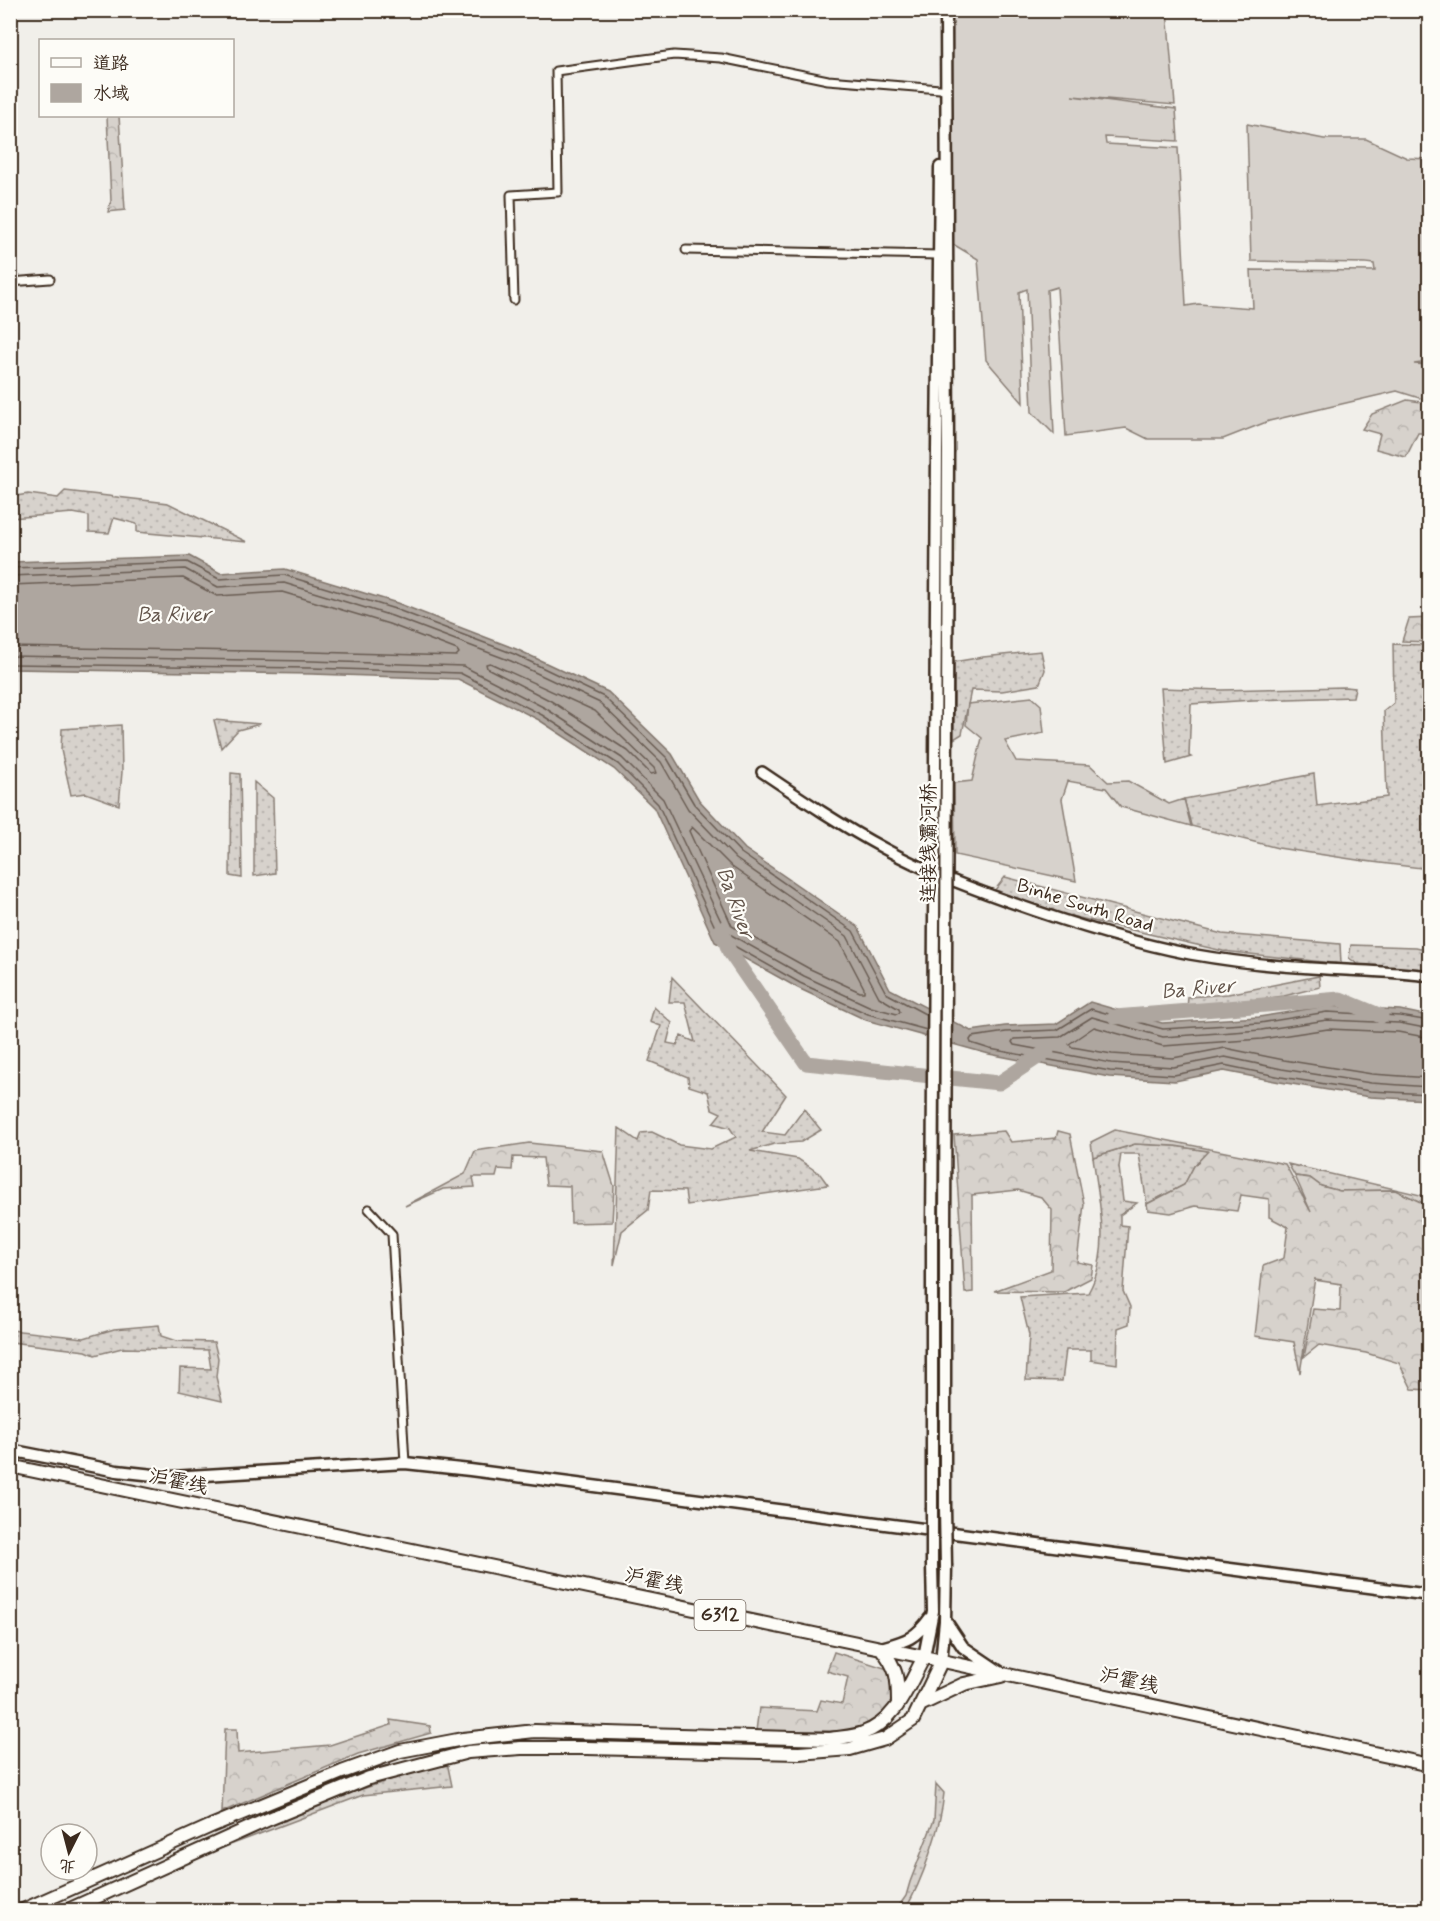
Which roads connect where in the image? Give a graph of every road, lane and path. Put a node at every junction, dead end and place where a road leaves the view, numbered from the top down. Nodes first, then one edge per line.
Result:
1 (940, 10) edge
2 (946, 10) edge
3 (940, 89) junction
4 (686, 250) dead end
5 (939, 255) junction
6 (50, 279) dead end
7 (10, 282) edge
8 (514, 300) dead end
9 (943, 451) junction
10 (762, 772) dead end
11 (1430, 976) edge
12 (369, 1209) dead end
13 (10, 1450) edge
14 (405, 1463) junction
15 (10, 1466) edge
16 (1430, 1595) edge
17 (932, 1615) junction
18 (945, 1619) junction
19 (881, 1648) junction
20 (924, 1657) junction
21 (941, 1662) junction
22 (1006, 1675) junction
23 (920, 1705) junction
24 (898, 1706) junction
25 (1430, 1765) edge
26 (23, 1911) edge
27 (68, 1911) edge

1 - 3 main road
2 - 9 main road
3 - 5 main road
3 - 8 street
4 - 5 street
5 - 9 main road
6 - 7 street
9 - 17 main road, 连接线灞河桥, bridge
9 - 18 main road, 连接线灞河桥, bridge
10 - 11 street, Binhe South Road
12 - 14 street
13 - 14 main road
14 - 16 main road
15 - 19 highway, 沪霍线 / G312
17 - 19 main road
17 - 20 main road, 连接线灞河桥
18 - 21 main road, 连接线灞河桥
18 - 22 main road
19 - 20 highway, 沪霍线 / G312
19 - 24 highway
20 - 21 highway, 沪霍线 / G312
20 - 24 highway
21 - 22 highway, 沪霍线 / G312
21 - 23 highway
22 - 23 highway
22 - 25 highway, 沪霍线 / G312
23 - 27 highway
24 - 26 highway

